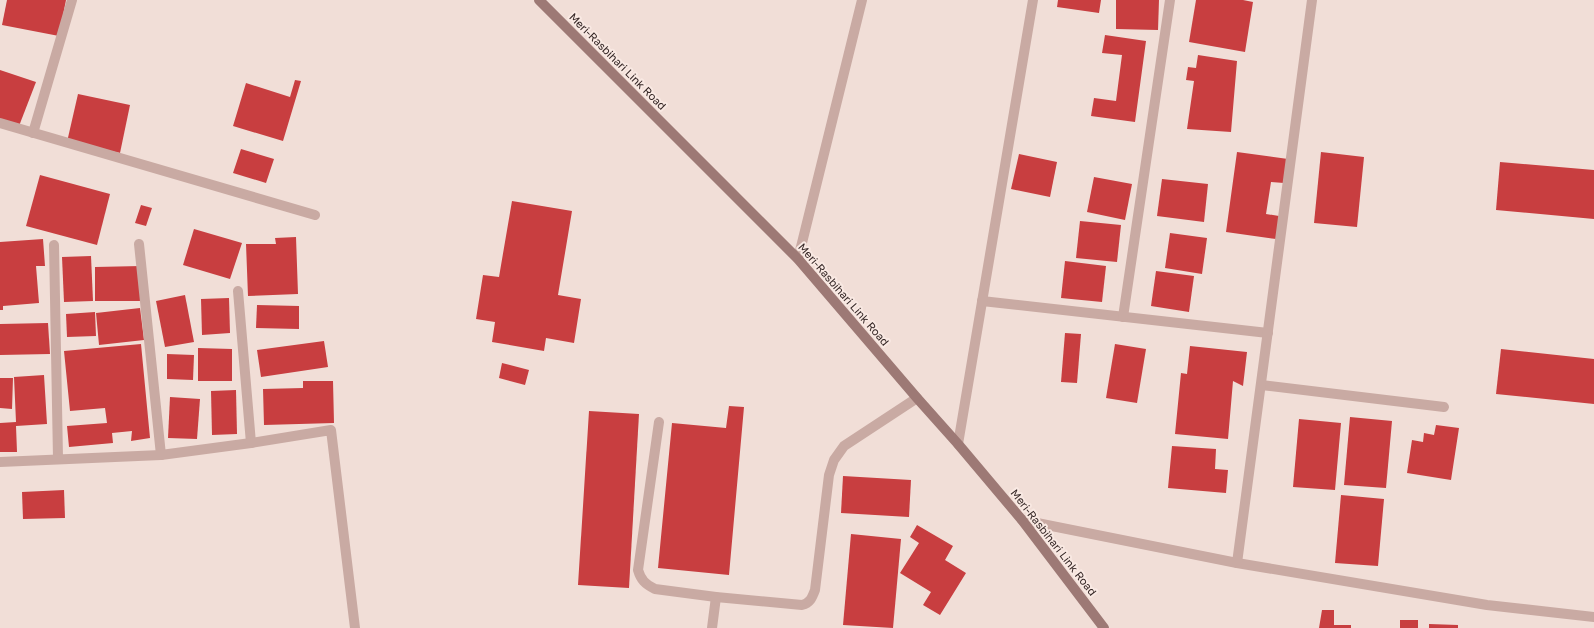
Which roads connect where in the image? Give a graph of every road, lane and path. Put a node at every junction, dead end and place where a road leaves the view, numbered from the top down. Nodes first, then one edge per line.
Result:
1 (72, 0) edge
2 (539, 0) edge
3 (862, 0) edge
4 (1033, 0) edge
5 (1170, 0) edge
6 (1312, 0) edge
7 (0, 123) edge
8 (33, 133) junction
9 (314, 215) dead end
10 (139, 244) dead end
11 (54, 245) dead end
12 (798, 258) junction
13 (238, 291) dead end
14 (982, 301) junction
15 (1123, 317) junction
16 (1268, 333) junction
17 (1261, 385) junction
18 (917, 398) junction
19 (1444, 407) dead end
20 (659, 422) dead end
21 (251, 443) junction
22 (958, 444) junction
23 (161, 455) junction
24 (58, 458) junction
25 (0, 462) edge
26 (1022, 520) junction
27 (1237, 562) junction
28 (716, 597) junction
29 (1594, 617) edge
30 (355, 628) edge
31 (712, 628) edge
32 (1104, 628) edge

1 - 8 street
2 - 12 main road, Meri-Rasbihari Link Road
3 - 12 street
4 - 14 street
5 - 15 street
6 - 16 street
7 - 8 street
8 - 9 street
10 - 23 street
11 - 24 street
12 - 18 main road, Meri-Rasbihari Link Road
13 - 21 street
14 - 15 street
14 - 22 street
15 - 16 street
16 - 17 street
17 - 19 street
17 - 27 street
18 - 22 main road, Meri-Rasbihari Link Road
18 - 28 street
20 - 28 street
21 - 23 street
21 - 30 street
22 - 26 main road, Meri-Rasbihari Link Road
23 - 24 street
24 - 25 street
26 - 27 street
26 - 32 main road, Meri-Rasbihari Link Road
27 - 29 street
28 - 31 street

